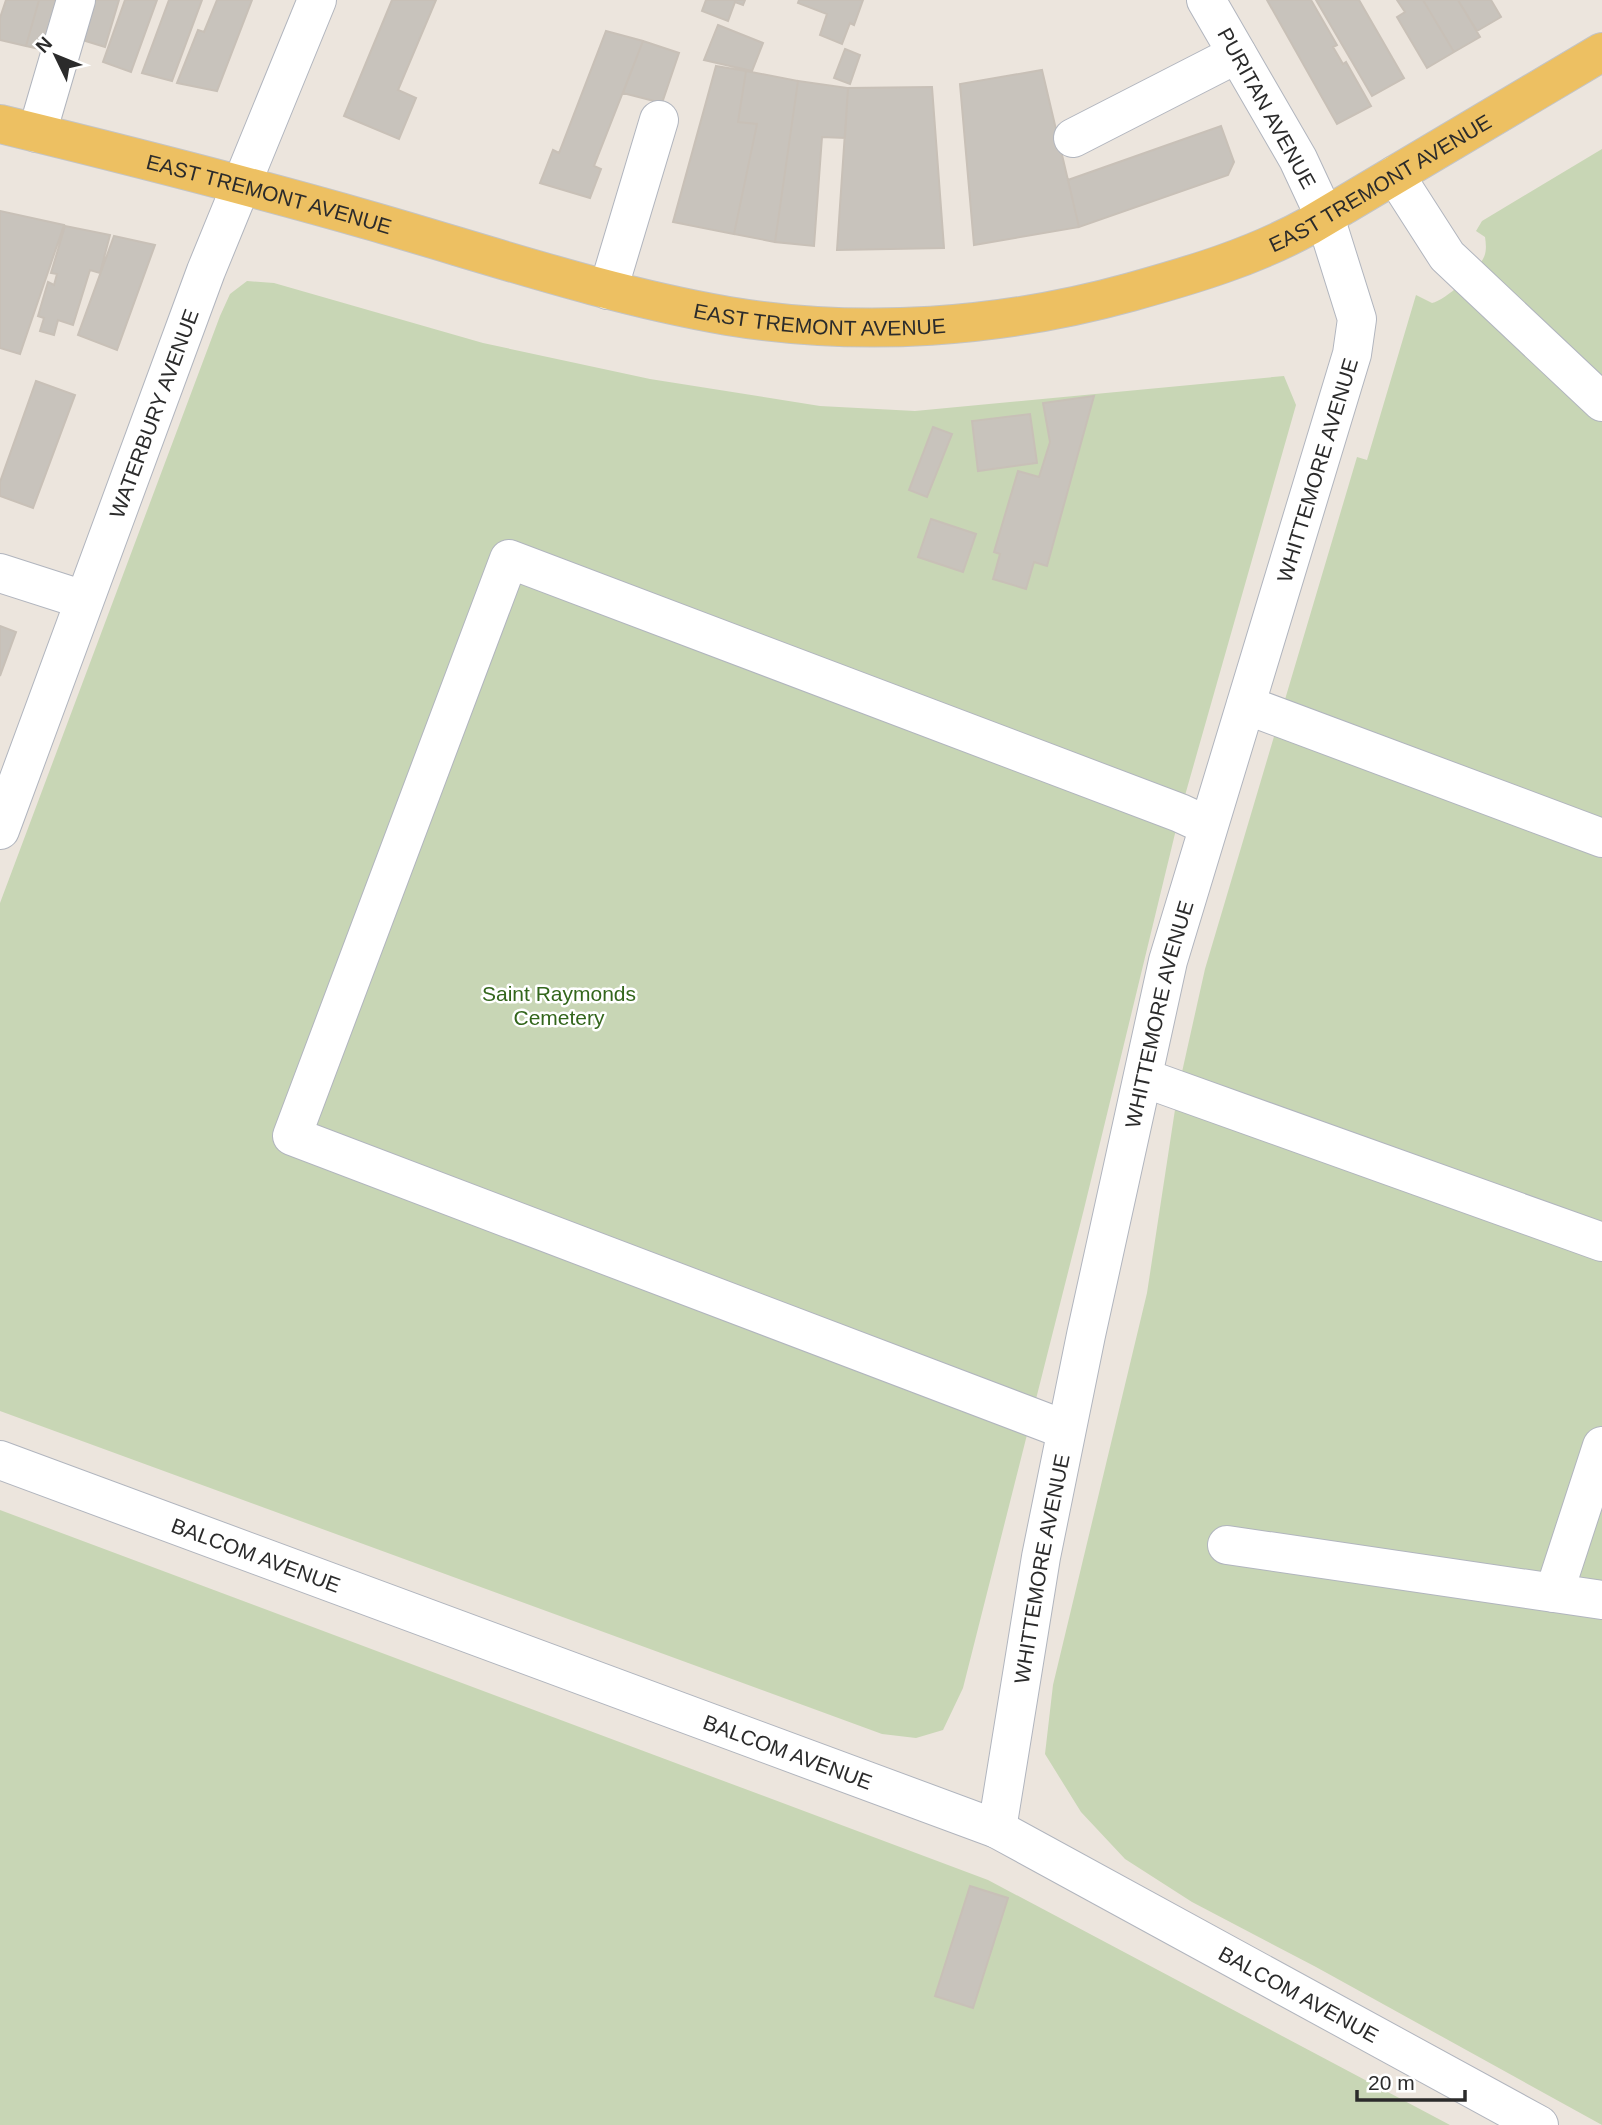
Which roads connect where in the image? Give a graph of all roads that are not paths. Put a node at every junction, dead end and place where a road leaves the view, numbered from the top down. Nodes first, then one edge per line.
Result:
1 (76, 0) edge
2 (317, 0) edge
3 (1206, 0) edge
4 (1602, 52) edge
5 (1237, 54) junction
6 (659, 120) dead end
7 (0, 124) edge
8 (37, 133) junction
9 (1073, 138) dead end
10 (1395, 175) junction
11 (242, 184) junction
12 (1325, 217) junction
13 (608, 290) junction
14 (1602, 402) edge
15 (0, 573) edge
16 (84, 600) junction
17 (1246, 705) junction
18 (1208, 826) junction
19 (0, 830) edge
20 (1602, 838) edge
21 (1144, 1078) junction
22 (1602, 1242) edge
23 (1066, 1430) junction
24 (1602, 1446) edge
25 (0, 1460) edge
26 (1227, 1545) dead end
27 (1554, 1592) junction
28 (1602, 1600) edge
29 (997, 1829) junction
30 (1539, 2125) edge

1 - 8 street
2 - 11 street, WATERBURY AVENUE
3 - 5 street, PURITAN AVENUE
4 - 10 main road, EAST TREMONT AVENUE
5 - 9 street
5 - 12 street, PURITAN AVENUE
6 - 13 street
7 - 8 main road, EAST TREMONT AVENUE
8 - 11 main road, EAST TREMONT AVENUE
10 - 12 main road, EAST TREMONT AVENUE
10 - 14 street
11 - 13 main road, EAST TREMONT AVENUE
11 - 16 street, WATERBURY AVENUE
12 - 13 main road, EAST TREMONT AVENUE
12 - 17 street, WHITTEMORE AVENUE
15 - 16 street
16 - 19 street, WATERBURY AVENUE
17 - 18 street, WHITTEMORE AVENUE
17 - 20 street
18 - 21 street, WHITTEMORE AVENUE
18 - 23 street
21 - 22 street
21 - 23 street, WHITTEMORE AVENUE
23 - 29 street, WHITTEMORE AVENUE
24 - 27 street
25 - 29 street, BALCOM AVENUE
26 - 27 street
27 - 28 street
29 - 30 street, BALCOM AVENUE

